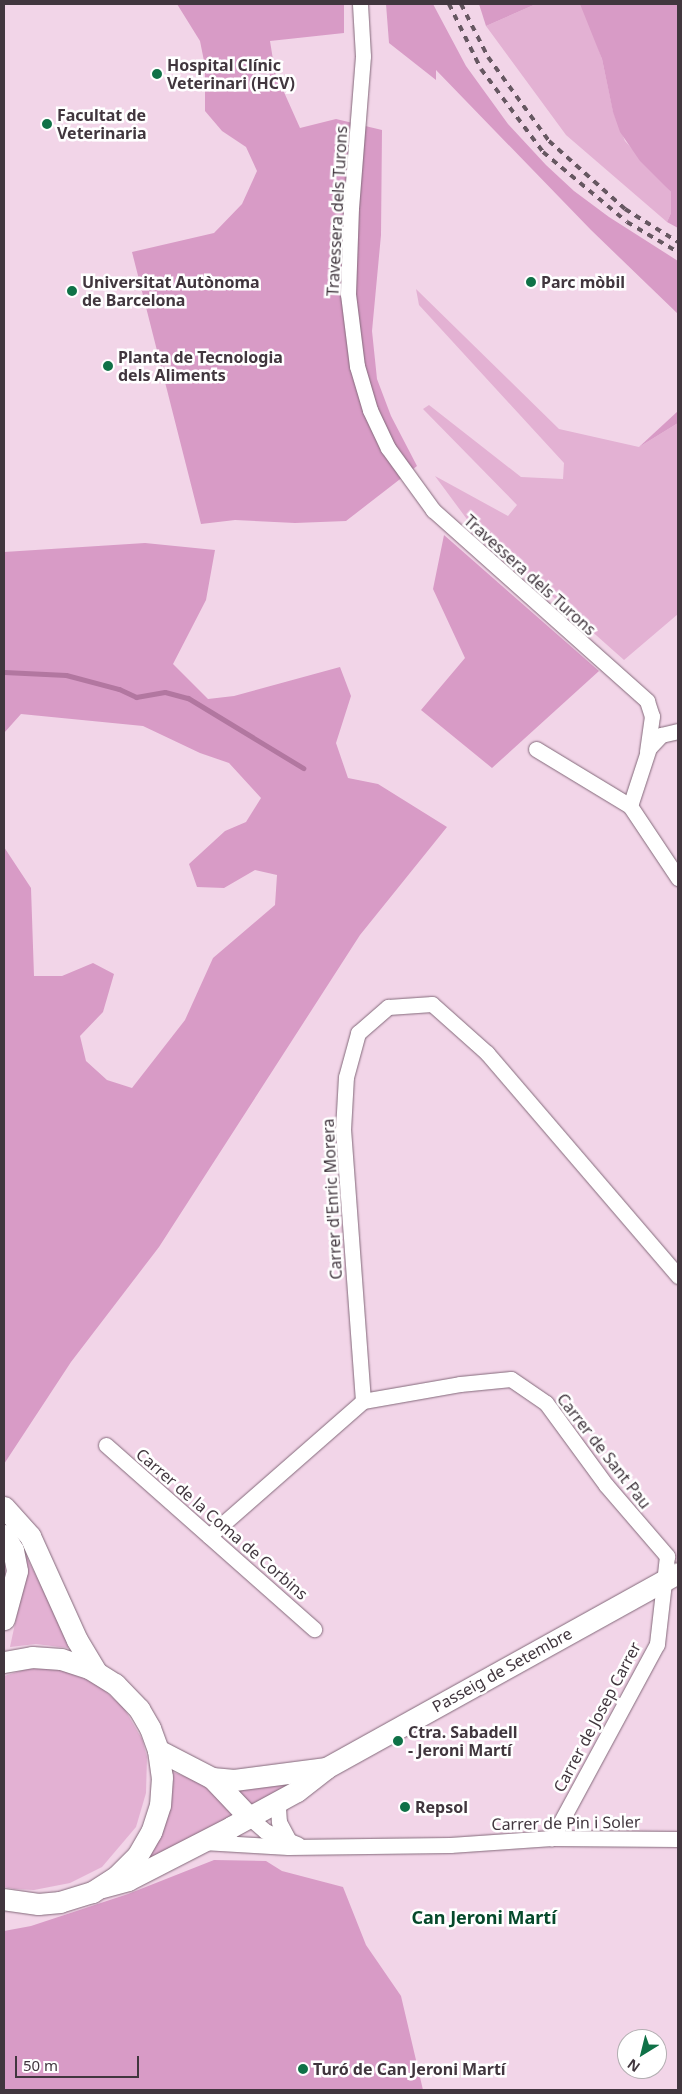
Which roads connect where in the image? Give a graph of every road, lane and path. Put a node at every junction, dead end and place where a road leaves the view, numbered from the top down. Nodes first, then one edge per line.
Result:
1 (360, 4) edge
2 (678, 731) edge
3 (536, 749) dead end
4 (647, 752) junction
5 (630, 806) junction
6 (678, 878) edge
7 (678, 1276) edge
8 (363, 1401) junction
9 (106, 1446) dead end
10 (4, 1507) edge
11 (4, 1535) edge
12 (209, 1536) junction
13 (672, 1576) edge
14 (4, 1619) edge
15 (314, 1629) dead end
16 (4, 1662) edge
17 (96, 1672) junction
18 (158, 1750) junction
19 (326, 1768) junction
20 (212, 1778) junction
21 (281, 1799) junction
22 (249, 1817) junction
23 (552, 1838) junction
24 (678, 1840) edge
25 (289, 1841) junction
26 (203, 1842) junction
27 (304, 1846) junction
28 (102, 1887) junction
29 (4, 1899) edge

1 - 4 street, Travessera dels Turons
2 - 4 street
3 - 5 street
4 - 5 street
5 - 6 street
7 - 8 street, Carrer d'Enric Morera
8 - 12 street
8 - 13 street, Carrer de Sant Pau
9 - 12 street, Carrer de la Coma de Corbins
10 - 17 street
11 - 14 street
12 - 15 street, Carrer de la Coma de Corbins
13 - 19 street, Passeig de Setembre
13 - 23 street, Carrer de Josep Carrer
16 - 17 street
17 - 18 street
18 - 20 street, Passeig de Setembre
18 - 28 street
19 - 20 street, Passeig de Setembre
19 - 21 street, Passeig de Setembre
20 - 22 street
21 - 22 street, Passeig de Setembre
21 - 25 street
22 - 25 street, Carrer de Pin i Soler
22 - 26 street, Passeig de Setembre
23 - 24 street, Carrer de Pin i Soler
23 - 27 street, Carrer de Pin i Soler
25 - 27 street, Carrer de Pin i Soler
26 - 27 street, Carrer de Pin i Soler
26 - 28 street, Passeig de Setembre
28 - 29 street

